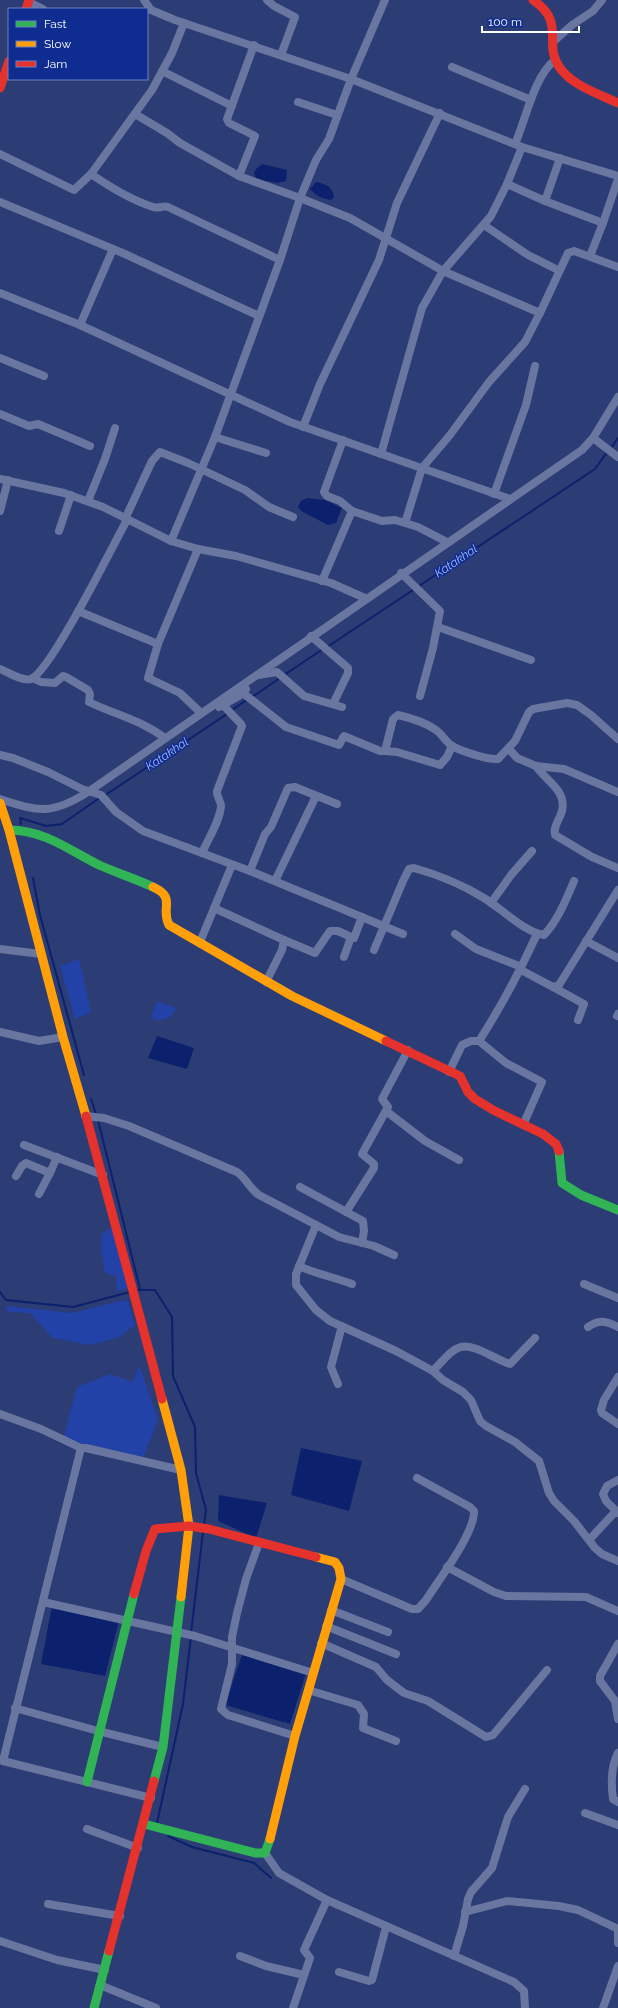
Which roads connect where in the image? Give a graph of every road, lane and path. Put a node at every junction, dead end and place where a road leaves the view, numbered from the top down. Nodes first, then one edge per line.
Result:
1 (144, 0) edge
2 (267, 0) edge
3 (385, 0) edge
4 (533, 0) edge
5 (602, 0) edge
6 (28, 4) edge
7 (40, 8) edge
8 (184, 23) junction
9 (554, 41) junction
10 (254, 45) junction
11 (281, 55) junction
12 (555, 60) junction
13 (8, 64) edge
14 (452, 67) dead end
15 (162, 71) junction
16 (351, 79) junction
17 (0, 88) edge
18 (531, 100) junction
19 (298, 102) dead end
20 (618, 103) edge
21 (232, 106) junction
22 (135, 114) junction
23 (440, 114) junction
24 (337, 115) junction
25 (518, 145) junction
26 (0, 154) edge
27 (560, 158) junction
28 (91, 174) junction
29 (239, 176) junction
30 (618, 177) edge
31 (507, 184) junction
32 (616, 193) edge
33 (300, 198) junction
34 (545, 201) junction
35 (0, 202) edge
36 (603, 223) junction
37 (484, 225) junction
38 (385, 237) junction
39 (112, 249) junction
40 (590, 256) junction
41 (280, 260) junction
42 (618, 267) edge
43 (444, 270) junction
44 (558, 270) junction
45 (0, 293) edge
46 (540, 313) junction
47 (259, 316) junction
48 (80, 325) junction
49 (0, 358) edge
50 (535, 366) dead end
51 (44, 376) dead end
52 (229, 395) junction
53 (618, 397) edge
54 (0, 414) edge
55 (303, 427) junction
56 (115, 428) dead end
57 (215, 437) junction
58 (593, 438) junction
59 (343, 440) junction
60 (90, 446) dead end
61 (266, 453) dead end
62 (381, 454) junction
63 (618, 457) edge
64 (422, 468) junction
65 (202, 469) junction
66 (4, 479) edge
67 (494, 494) junction
68 (71, 495) junction
69 (510, 499) junction
70 (88, 501) junction
71 (0, 511) edge
72 (352, 511) junction
73 (293, 517) dead end
74 (126, 519) junction
75 (405, 523) junction
76 (59, 531) dead end
77 (171, 541) junction
78 (447, 542) junction
79 (198, 549) junction
80 (402, 573) junction
81 (322, 581) junction
82 (365, 598) junction
83 (78, 611) junction
84 (438, 627) junction
85 (310, 636) junction
86 (158, 644) junction
87 (531, 660) dead end
88 (0, 669) edge
89 (252, 677) junction
90 (34, 678) junction
91 (243, 695) junction
92 (420, 696) dead end
93 (333, 704) junction
94 (223, 705) junction
95 (342, 707) dead end
96 (208, 708) junction
97 (201, 713) junction
98 (165, 738) junction
99 (618, 739) edge
100 (452, 746) junction
101 (509, 749) junction
102 (385, 751) junction
103 (0, 755) edge
104 (536, 766) junction
105 (88, 792) junction
106 (618, 792) edge
107 (316, 796) junction
108 (0, 799) edge
109 (0, 803) edge
110 (337, 804) dead end
111 (9, 830) junction
112 (532, 851) dead end
113 (202, 853) junction
114 (232, 865) junction
115 (618, 868) edge
116 (250, 871) junction
117 (275, 881) junction
118 (574, 881) dead end
119 (618, 890) edge
120 (491, 903) junction
121 (214, 908) junction
122 (362, 917) junction
123 (384, 925) junction
124 (403, 934) dead end
125 (455, 934) dead end
126 (537, 934) junction
127 (351, 937) junction
128 (284, 940) junction
129 (586, 941) junction
130 (200, 942) junction
131 (0, 949) edge
132 (374, 950) dead end
133 (41, 954) junction
134 (344, 957) dead end
135 (618, 958) edge
136 (521, 970) junction
137 (266, 982) junction
138 (553, 987) junction
139 (578, 1020) dead end
140 (0, 1032) edge
141 (62, 1037) junction
142 (479, 1041) junction
143 (408, 1050) junction
144 (449, 1072) junction
145 (386, 1111) junction
146 (85, 1116) junction
147 (523, 1125) junction
148 (24, 1145) dead end
149 (57, 1157) junction
150 (459, 1160) dead end
151 (50, 1173) junction
152 (103, 1175) junction
153 (16, 1176) dead end
154 (300, 1187) dead end
155 (39, 1194) dead end
156 (618, 1210) edge
157 (346, 1212) junction
158 (316, 1225) junction
159 (362, 1243) junction
160 (394, 1255) dead end
161 (299, 1266) junction
162 (352, 1284) dead end
163 (584, 1284) dead end
164 (618, 1298) edge
165 (342, 1326) junction
166 (588, 1327) dead end
167 (618, 1327) edge
168 (535, 1338) dead end
169 (433, 1371) junction
170 (618, 1377) edge
171 (338, 1384) dead end
172 (0, 1414) edge
173 (618, 1424) edge
174 (81, 1448) junction
175 (181, 1470) junction
176 (417, 1478) dead end
177 (618, 1480) edge
178 (617, 1512) edge
179 (189, 1526) junction
180 (589, 1540) junction
181 (259, 1543) junction
182 (618, 1561) edge
183 (447, 1567) junction
184 (341, 1580) junction
185 (43, 1602) junction
186 (331, 1610) junction
187 (618, 1610) edge
188 (126, 1622) junction
189 (326, 1626) junction
190 (179, 1632) junction
191 (388, 1632) dead end
192 (321, 1643) junction
193 (618, 1644) edge
194 (232, 1647) junction
195 (396, 1654) dead end
196 (547, 1670) dead end
197 (313, 1673) junction
198 (308, 1690) junction
199 (15, 1708) junction
200 (618, 1719) edge
201 (98, 1731) junction
202 (295, 1736) junction
203 (396, 1741) dead end
204 (162, 1747) junction
205 (618, 1752) edge
206 (1, 1760) edge
207 (86, 1782) junction
208 (525, 1789) dead end
209 (151, 1798) junction
210 (618, 1802) edge
211 (585, 1813) dead end
212 (618, 1825) edge
213 (151, 1826) junction
214 (87, 1829) dead end
215 (138, 1848) junction
216 (265, 1853) junction
217 (327, 1900) junction
218 (48, 1904) dead end
219 (469, 1911) junction
220 (120, 1916) junction
221 (386, 1927) junction
222 (618, 1929) edge
223 (0, 1941) edge
224 (618, 1943) edge
225 (240, 1956) dead end
226 (454, 1956) junction
227 (618, 1966) edge
228 (105, 1970) junction
229 (339, 1972) dead end
230 (304, 1975) junction
231 (100, 1986) junction
232 (94, 2008) edge
233 (156, 2008) edge
234 (293, 2008) edge
235 (525, 2008) edge
236 (602, 2008) edge

1 - 8 street
2 - 11 street
3 - 16 street
4 - 9 street
5 - 9 street
6 - 7 street
8 - 10 street
8 - 15 street
9 - 12 street
10 - 11 street
10 - 21 street
11 - 16 street
12 - 18 street
12 - 20 street
13 - 17 street
14 - 18 street
15 - 21 street
15 - 22 street
16 - 23 street
16 - 24 street
18 - 25 street
19 - 24 street
21 - 29 street
22 - 28 street
22 - 29 street
23 - 25 street
23 - 38 street
24 - 33 street
25 - 27 street
25 - 31 street
26 - 28 street
27 - 30 street
27 - 34 street
28 - 41 street
29 - 33 street
30 - 32 street
31 - 34 street
31 - 37 street
32 - 36 street
33 - 38 street
33 - 41 street
34 - 36 street
35 - 39 street
36 - 40 street
37 - 43 street
37 - 44 street
38 - 43 street
38 - 55 street
39 - 47 street
39 - 48 street
40 - 42 street
40 - 44 street
41 - 47 street
43 - 46 street
43 - 62 street
44 - 46 street
45 - 48 street
46 - 64 street
47 - 52 street
48 - 52 street
49 - 51 street
50 - 67 street
52 - 55 street
52 - 57 street
53 - 58 street
54 - 60 street
55 - 59 street
56 - 70 street
57 - 61 street
57 - 65 street
58 - 63 street
58 - 69 street
59 - 62 street
59 - 72 street
62 - 64 street
64 - 67 street
64 - 75 street
65 - 73 street
65 - 74 street
65 - 77 street
66 - 68 street
66 - 71 street
67 - 69 street
68 - 70 street
68 - 76 street
69 - 78 street
70 - 74 street
72 - 75 street
72 - 81 street
74 - 77 street
74 - 83 street
75 - 78 street
77 - 79 street
78 - 80 street
79 - 81 street
79 - 86 street
80 - 82 street
80 - 84 street
81 - 82 street
82 - 85 street
83 - 86 street
83 - 90 street
84 - 87 street
84 - 92 street
85 - 89 street
85 - 93 street
86 - 97 street
88 - 90 street
89 - 91 street
89 - 93 street
90 - 98 street
91 - 94 street
91 - 96 street
91 - 102 street
93 - 95 street
94 - 96 street
94 - 113 street
96 - 97 street
97 - 98 street
98 - 105 street
99 - 101 street
100 - 101 street
100 - 102 street
100 - 102 street
101 - 104 street
103 - 105 street
104 - 106 street
104 - 115 street
105 - 108 street
105 - 113 street
107 - 110 street
107 - 116 street
107 - 117 street
109 - 111 street
111 - 130 street
111 - 133 street
112 - 120 street
113 - 114 street
114 - 116 street
114 - 121 street
116 - 117 street
117 - 122 street
118 - 126 street
119 - 129 street
120 - 123 street
120 - 126 street
121 - 128 street
121 - 130 street
122 - 123 street
122 - 127 street
123 - 124 street
123 - 132 street
125 - 136 street
126 - 136 street
127 - 128 street
127 - 134 street
128 - 137 street
129 - 135 street
129 - 138 street
130 - 137 street
131 - 133 street
133 - 141 street
136 - 138 street
136 - 142 street
137 - 143 street
138 - 139 street
140 - 141 street
141 - 146 street
142 - 144 street
142 - 147 street
143 - 144 street
143 - 145 street
144 - 147 street
145 - 150 street
145 - 157 street
146 - 152 street
146 - 158 street
147 - 156 street
148 - 149 street
149 - 151 street
149 - 152 street
151 - 153 street
151 - 155 street
152 - 175 street
154 - 157 street
157 - 159 street
158 - 159 street
158 - 161 street
159 - 160 street
161 - 162 street
161 - 165 street
163 - 164 street
165 - 169 street
165 - 171 street
166 - 167 street
168 - 169 street
169 - 180 street
170 - 173 street
172 - 174 street
174 - 175 street
174 - 185 street
175 - 179 street
176 - 183 street
177 - 178 street
178 - 180 street
179 - 181 street
179 - 188 street
179 - 190 street
180 - 182 street
181 - 184 street
181 - 194 street
183 - 184 street
183 - 187 street
184 - 186 street
185 - 188 street
185 - 199 street
186 - 189 street
186 - 191 street
188 - 190 street
188 - 201 street
189 - 192 street
189 - 195 street
190 - 194 street
190 - 204 street
192 - 196 street
192 - 197 street
193 - 200 street
194 - 197 street
194 - 202 street
197 - 198 street
198 - 202 street
198 - 203 street
199 - 201 street
199 - 206 street
201 - 204 street
201 - 207 street
202 - 216 street
204 - 209 street
205 - 210 street
206 - 207 street
207 - 209 street
208 - 219 street
209 - 213 street
211 - 212 street
213 - 215 street
213 - 216 street
214 - 215 street
215 - 220 street
216 - 217 street
217 - 221 street
217 - 230 street
218 - 220 street
219 - 222 street
219 - 226 street
220 - 228 street
221 - 226 street
221 - 229 street
222 - 224 street
223 - 228 street
225 - 230 street
226 - 235 street
227 - 236 street
228 - 231 street
230 - 234 street
231 - 232 street
231 - 233 street

